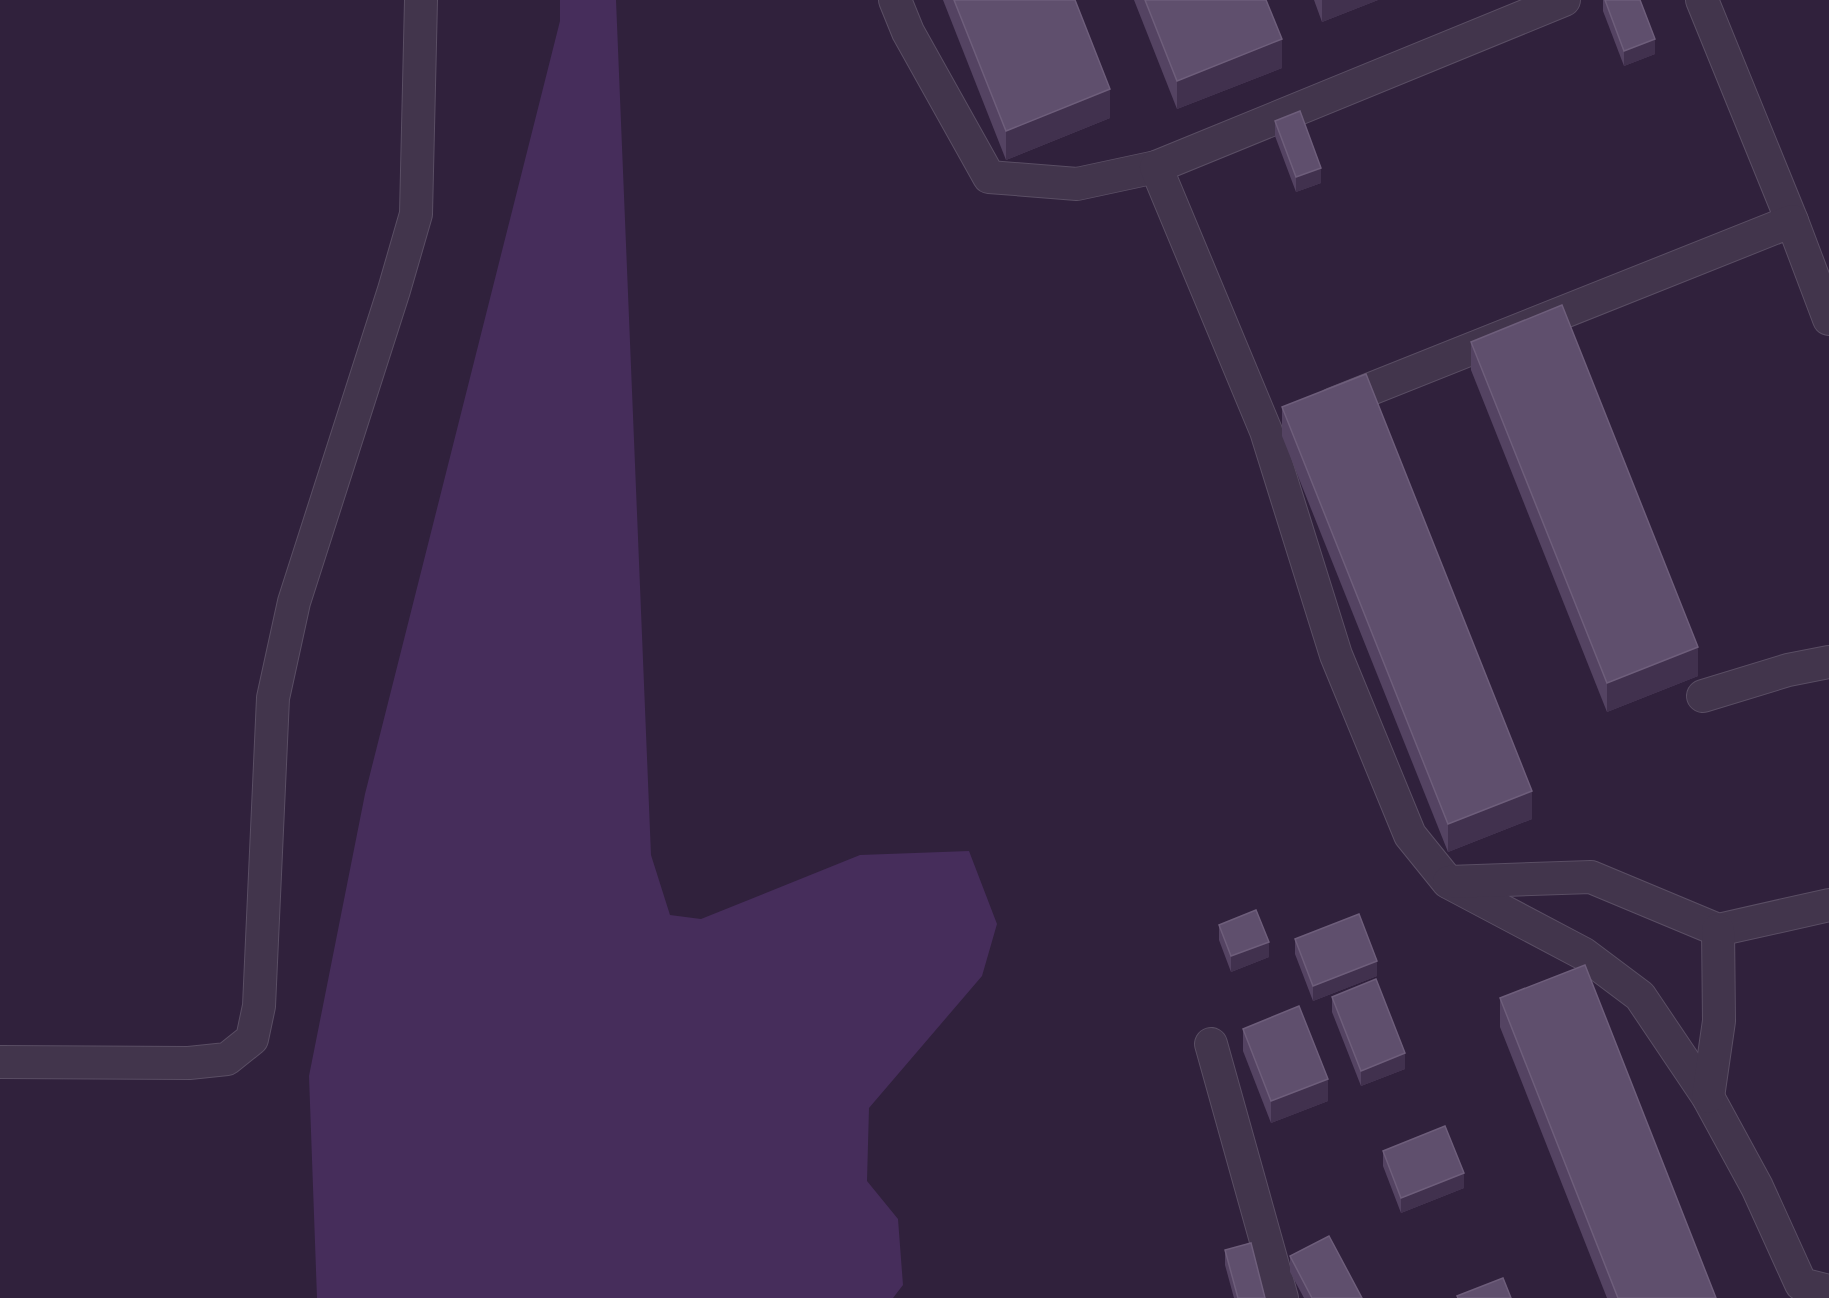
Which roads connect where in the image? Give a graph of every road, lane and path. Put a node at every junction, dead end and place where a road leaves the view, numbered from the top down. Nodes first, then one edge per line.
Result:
1 (421, 0) edge
2 (895, 0) edge
3 (1564, 0) edge
4 (1702, 0) edge
5 (1156, 167) junction
6 (1792, 221) junction
7 (1829, 319) edge
8 (1288, 422) junction
9 (1829, 662) edge
10 (1703, 696) dead end
11 (1448, 882) junction
12 (1829, 905) edge
13 (1718, 930) junction
14 (1211, 1044) dead end
15 (0, 1062) edge
16 (1708, 1097) junction
17 (1811, 1291) edge
18 (1282, 1298) edge

1 - 15 street
2 - 5 street
3 - 5 street
4 - 6 street
5 - 8 street
6 - 7 street
6 - 8 street
8 - 11 street
9 - 10 street
11 - 13 street
11 - 16 street
12 - 13 street
13 - 16 street
14 - 18 street
16 - 17 street

